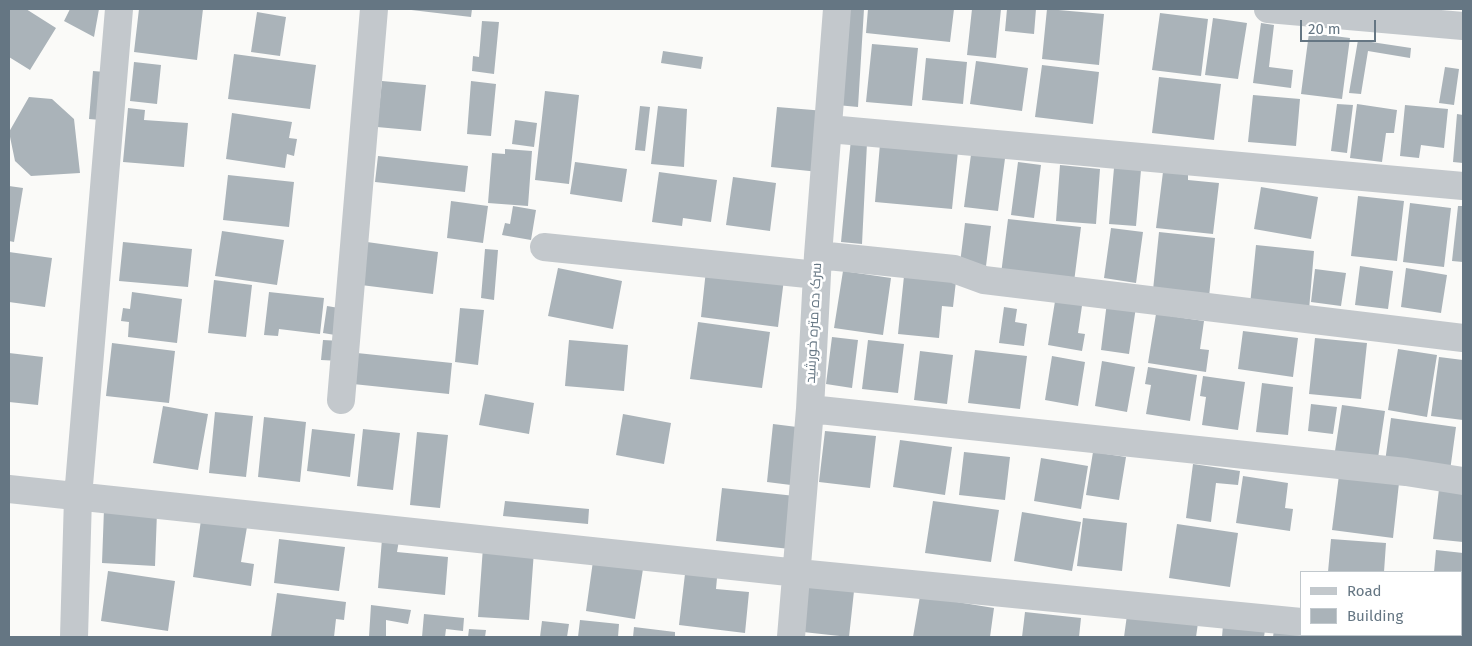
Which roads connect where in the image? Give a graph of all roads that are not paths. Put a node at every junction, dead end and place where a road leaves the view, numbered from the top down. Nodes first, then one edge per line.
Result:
1 (119, 9) edge
2 (374, 9) edge
3 (838, 9) edge
4 (1268, 9) edge
5 (1463, 26) edge
6 (829, 129) junction
7 (1463, 186) edge
8 (544, 247) dead end
9 (817, 265) junction
10 (1463, 338) edge
11 (341, 400) dead end
12 (810, 409) junction
13 (1463, 481) edge
14 (9, 489) edge
15 (78, 496) junction
16 (798, 573) junction
17 (1300, 622) edge
18 (1444, 636) edge
19 (74, 637) edge
20 (791, 637) edge
21 (1456, 637) edge

1 - 15 street
2 - 11 street
3 - 6 street, سرک ده متره خورشید
4 - 5 street
6 - 7 street
6 - 9 street, سرک ده متره خورشید
8 - 9 street
9 - 10 street
9 - 12 street, سرک ده متره خورشید
12 - 13 street
12 - 16 street, سرک ده متره خورشید
14 - 15 street
15 - 16 street
15 - 19 street
16 - 17 street
16 - 20 street, سرک ده متره خورشید
18 - 21 street

